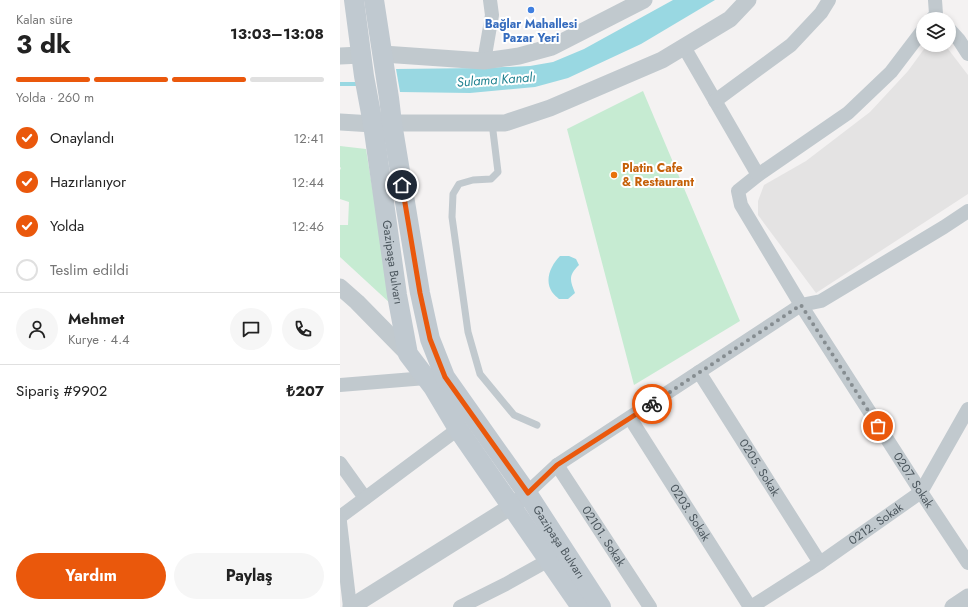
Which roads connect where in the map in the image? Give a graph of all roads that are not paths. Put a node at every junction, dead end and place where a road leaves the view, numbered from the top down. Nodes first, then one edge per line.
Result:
1 (354, 0) edge
2 (374, 0) edge
3 (490, 0) edge
4 (644, 0) edge
5 (748, 0) edge
6 (829, 0) edge
7 (625, 5) edge
8 (956, 37) edge
9 (916, 39) edge
10 (684, 47) junction
11 (968, 54) edge
12 (361, 55) junction
13 (340, 56) edge
14 (384, 60) junction
15 (484, 61) junction
16 (715, 101) junction
17 (340, 122) edge
18 (383, 123) junction
19 (492, 123) junction
20 (758, 175) junction
21 (968, 211) edge
22 (340, 287) edge
23 (801, 305) junction
24 (408, 354) junction
25 (700, 372) junction
26 (426, 378) junction
27 (340, 385) edge
28 (968, 409) edge
29 (630, 418) junction
30 (537, 425) dead end
31 (458, 429) junction
32 (340, 463) edge
33 (557, 465) junction
34 (921, 492) junction
35 (528, 493) junction
36 (366, 498) junction
37 (512, 506) junction
38 (340, 517) edge
39 (340, 522) edge
40 (549, 560) junction
41 (820, 563) junction
42 (968, 563) edge
43 (968, 597) edge
44 (351, 607) edge
45 (460, 607) edge
46 (581, 607) edge
47 (601, 607) edge
48 (650, 607) edge
49 (750, 607) edge
50 (953, 607) edge

1 - 12 main road
2 - 14 main road
3 - 15 street
4 - 7 street
5 - 10 street
6 - 16 street
7 - 15 street
8 - 11 street
9 - 20 street
10 - 16 street
10 - 19 street
12 - 13 street
12 - 18 main road, Gazipaşa Bulvarı
14 - 15 street
14 - 18 main road, Gazipaşa Bulvarı
16 - 20 street
17 - 18 street
18 - 19 street
18 - 24 main road, Gazipaşa Bulvarı
18 - 35 main road, Gazipaşa Bulvarı
19 - 30 lane
20 - 23 street, 0207. Sokak
21 - 23 street
22 - 24 street
23 - 25 street
23 - 34 street, 0207. Sokak
24 - 26 main road, Gazipaşa Bulvarı
25 - 29 street
25 - 41 street, 0205. Sokak
26 - 27 street
26 - 31 main road, Gazipaşa Bulvarı
28 - 34 street, 0212. Sokak
29 - 33 street
29 - 49 street, 0203. Sokak
31 - 36 street
31 - 37 main road, Gazipaşa Bulvarı
32 - 36 street
33 - 35 street
33 - 48 street, 02101. Sokak
34 - 41 street, 0212. Sokak
34 - 42 street, 0207. Sokak
35 - 37 street
35 - 47 main road, Gazipaşa Bulvarı
36 - 38 street
37 - 40 main road, Gazipaşa Bulvarı
37 - 44 street
39 - 44 street
40 - 45 street
40 - 46 main road, Gazipaşa Bulvarı
41 - 49 street, 0212. Sokak
43 - 50 street

